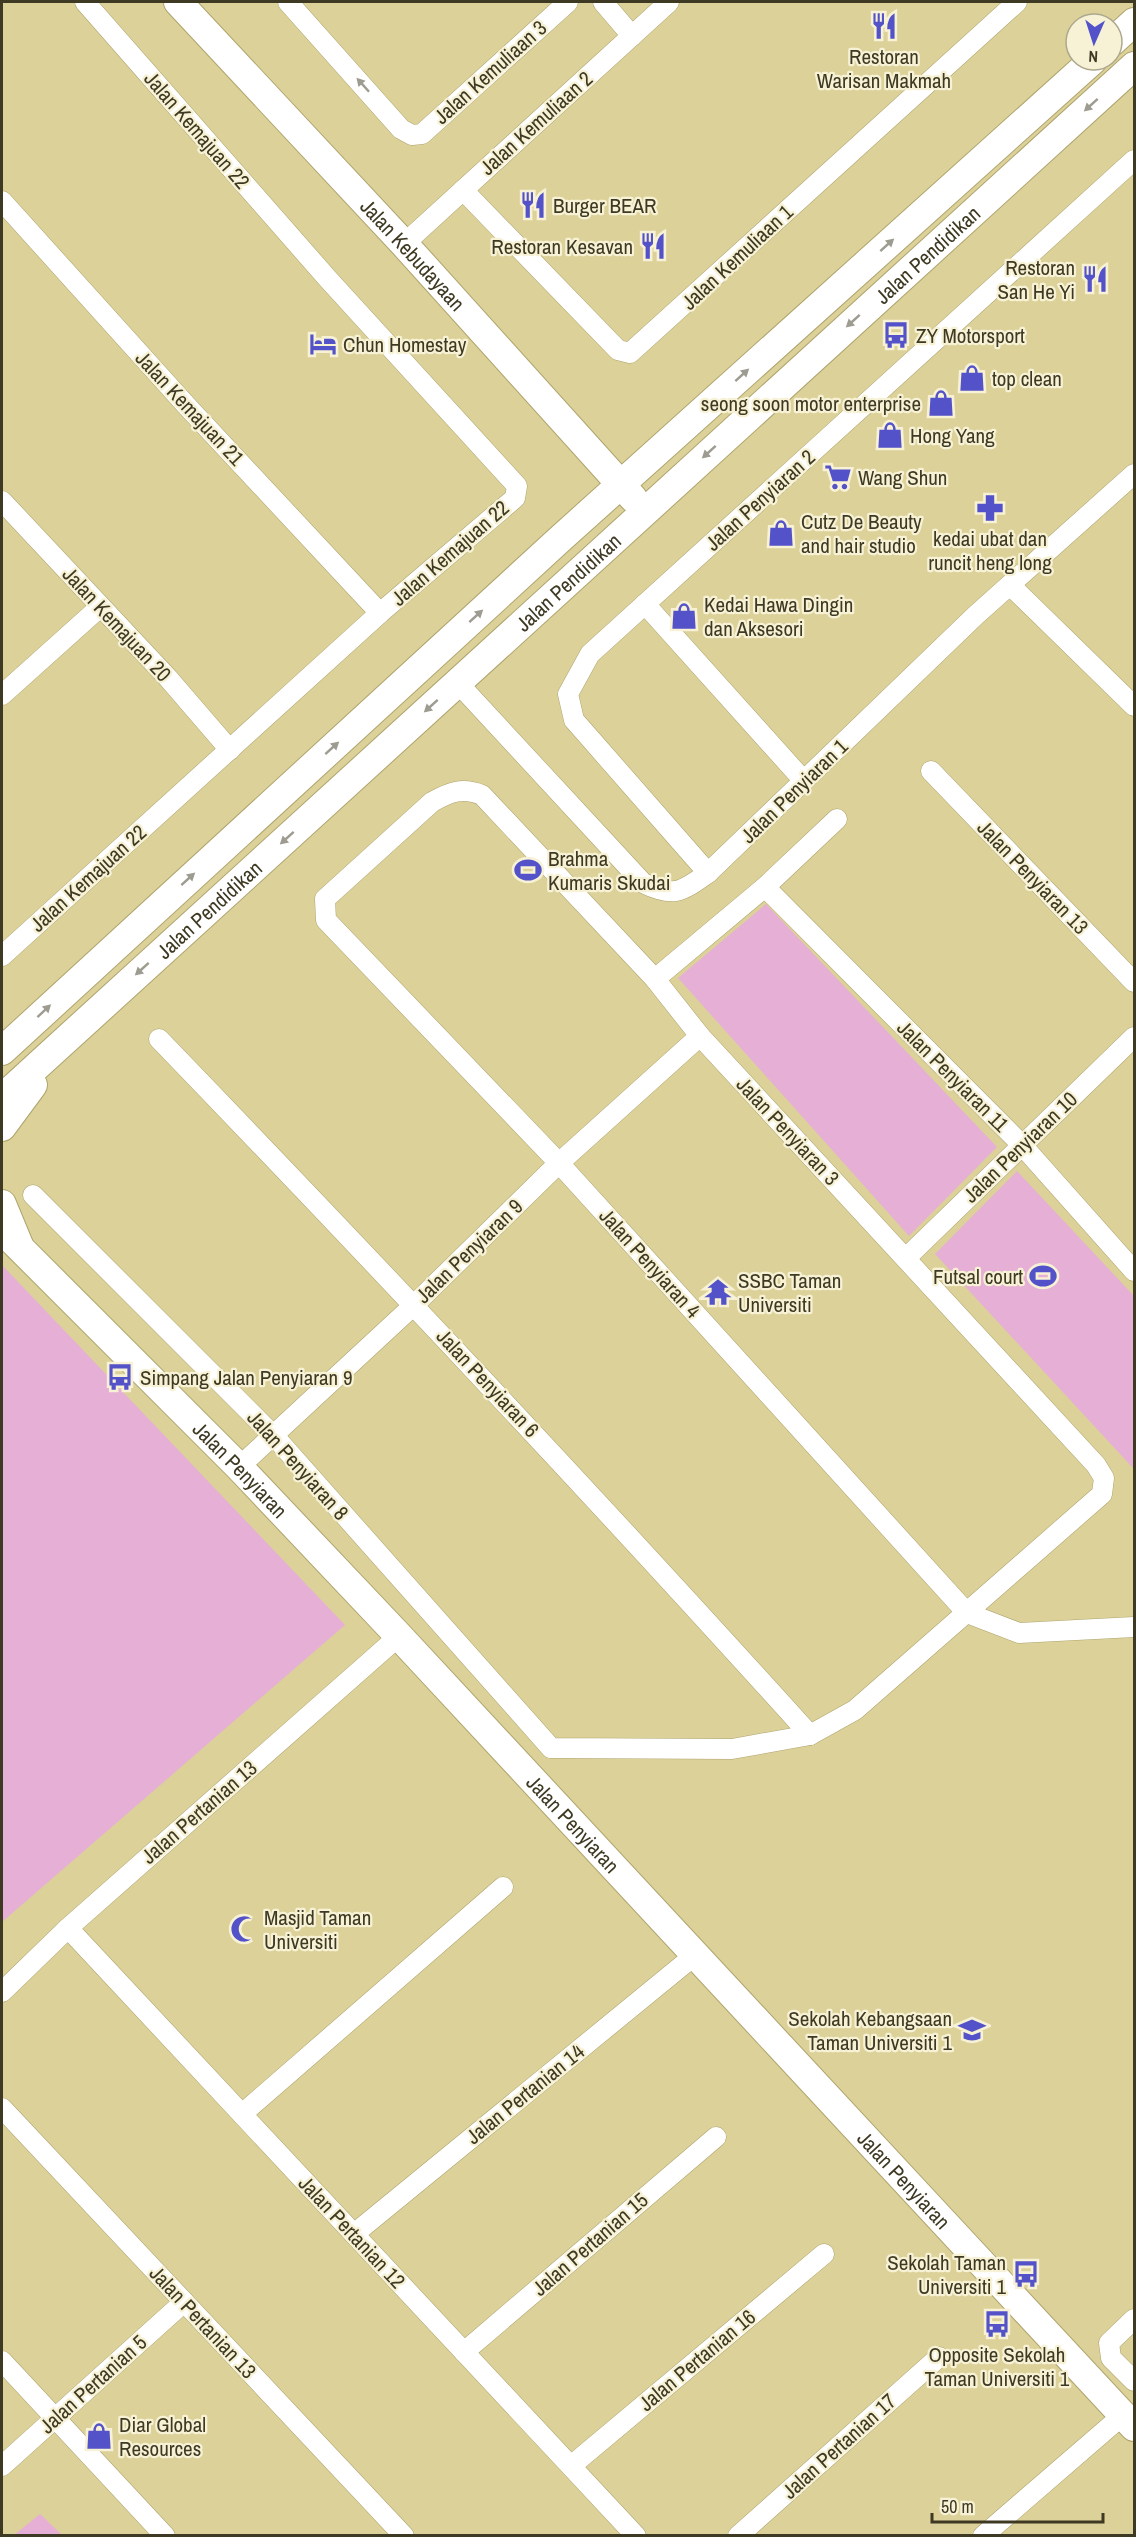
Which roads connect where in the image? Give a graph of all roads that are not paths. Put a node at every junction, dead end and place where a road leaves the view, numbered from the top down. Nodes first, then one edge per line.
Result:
1 (85, 2) edge
2 (178, 2) edge
3 (288, 2) edge
4 (568, 2) edge
5 (603, 2) edge
6 (669, 2) edge
7 (1017, 2) edge
8 (632, 36) junction
9 (1134, 66) edge
10 (1079, 72) edge
11 (1134, 160) edge
12 (463, 190) junction
13 (2, 201) edge
14 (404, 244) junction
15 (1134, 474) edge
16 (620, 485) junction
17 (2, 501) edge
18 (644, 511) junction
19 (1011, 585) junction
20 (645, 604) junction
21 (100, 607) junction
22 (380, 613) junction
23 (457, 682) junction
24 (2, 695) edge
25 (1134, 706) edge
26 (230, 750) junction
27 (931, 771) dead end
28 (804, 781) junction
29 (482, 795) joint
30 (837, 819) dead end
31 (708, 873) junction
32 (765, 887) junction
33 (2, 956) edge
34 (655, 979) junction
35 (1134, 982) edge
36 (70, 1035) junction
37 (700, 1036) junction
38 (1134, 1037) edge
39 (159, 1039) dead end
40 (2, 1051) edge
41 (2, 1098) edge
42 (2, 1128) edge
43 (1021, 1144) junction
44 (559, 1163) junction
45 (33, 1195) dead end
46 (2, 1204) edge
47 (2, 1230) edge
48 (11, 1243) edge
49 (906, 1258) junction
50 (1134, 1270) edge
51 (415, 1304) junction
52 (275, 1437) junction
53 (239, 1467) junction
54 (967, 1613) junction
55 (1134, 1627) edge
56 (399, 1636) junction
57 (810, 1735) junction
58 (503, 1887) dead end
59 (68, 1928) junction
60 (695, 1955) junction
61 (2, 1992) edge
62 (2, 2108) edge
63 (242, 2114) junction
64 (716, 2137) dead end
65 (354, 2234) junction
66 (824, 2254) dead end
67 (184, 2302) junction
68 (1134, 2319) edge
69 (464, 2352) junction
70 (939, 2357) dead end
71 (2, 2361) edge
72 (1134, 2381) edge
73 (56, 2418) junction
74 (1129, 2421) edge
75 (2, 2466) edge
76 (571, 2466) junction
77 (165, 2535) edge
78 (404, 2535) edge
79 (636, 2535) edge
80 (738, 2535) edge
81 (983, 2535) edge

1 - 22 street, Jalan Kemajuan 22
2 - 14 main road, Jalan Kebudayaan
4 -> 3 street, Jalan Kemuliaan 3
5 - 8 street
6 - 8 street, Jalan Kemuliaan 2
7 - 12 street, Jalan Kemuliaan 1
8 - 12 street, Jalan Kemuliaan 2
9 -> 18 main road, Jalan Pendidikan
16 -> 10 main road, Jalan Pendidikan
11 - 20 street, Jalan Penyiaran 2
12 - 14 street, Jalan Kemuliaan 2
13 - 22 street, Jalan Kemajuan 21
14 - 16 main road, Jalan Kebudayaan
15 - 19 street, Jalan Penyiaran 1
16 - 18 main road, Jalan Kebudayaan
40 -> 16 main road, Jalan Pendidikan
17 - 21 street, Jalan Kemajuan 20
18 - 23 main road, Jalan Pendidikan
19 - 25 street
19 - 28 street, Jalan Penyiaran 1
20 - 28 street
20 - 31 street, Jalan Penyiaran 2
21 - 24 street
21 - 26 street, Jalan Kemajuan 20
22 - 26 street, Jalan Kemajuan 22
23 - 31 street, Jalan Penyiaran 1
23 -> 36 main road, Jalan Pendidikan
26 - 33 street, Jalan Kemajuan 22
27 - 35 street, Jalan Penyiaran 13
28 - 31 street, Jalan Penyiaran 1
29 - 34 street, Jalan Penyiaran 3
29 - 44 street, Jalan Penyiaran 4
30 - 32 street
32 - 34 street
32 - 43 street, Jalan Penyiaran 11
34 - 37 street, Jalan Penyiaran 3
36 - 41 main road, Jalan Pendidikan
36 - 42 main road
37 - 44 street, Jalan Penyiaran 9
37 - 49 street, Jalan Penyiaran 3
38 - 43 street, Jalan Penyiaran 10
39 - 51 street, Jalan Penyiaran 6
43 - 49 street, Jalan Penyiaran 10
43 - 50 street, Jalan Penyiaran 11
44 - 51 street, Jalan Penyiaran 9
44 - 54 street, Jalan Penyiaran 4
45 - 52 street, Jalan Penyiaran 8
46 - 48 main road
47 - 48 main road, Jalan Penyiaran
48 - 53 main road, Jalan Penyiaran
49 - 54 street, Jalan Penyiaran 3
51 - 52 street, Jalan Penyiaran 9
51 - 57 street, Jalan Penyiaran 6
52 - 53 street, Jalan Penyiaran 9
52 - 57 street, Jalan Penyiaran 8
53 - 56 main road, Jalan Penyiaran
54 - 55 street
54 - 57 street
56 - 59 street, Jalan Pertanian 13
56 - 60 main road, Jalan Penyiaran
58 - 63 street
59 - 61 street, Jalan Pertanian 13
59 - 63 street, Jalan Pertanian 12
60 - 65 street, Jalan Pertanian 14
60 - 74 main road, Jalan Penyiaran
62 - 67 street, Jalan Pertanian 13
63 - 65 street, Jalan Pertanian 12
64 - 69 street, Jalan Pertanian 15
65 - 69 street, Jalan Pertanian 12
66 - 76 street, Jalan Pertanian 16
67 - 73 street, Jalan Pertanian 5
67 - 78 street, Jalan Pertanian 13
68 - 72 street
69 - 76 street, Jalan Pertanian 12
70 - 80 street, Jalan Pertanian 17
71 - 73 street
73 - 75 street, Jalan Pertanian 5
73 - 77 street
74 - 81 street
76 - 79 street, Jalan Pertanian 12

